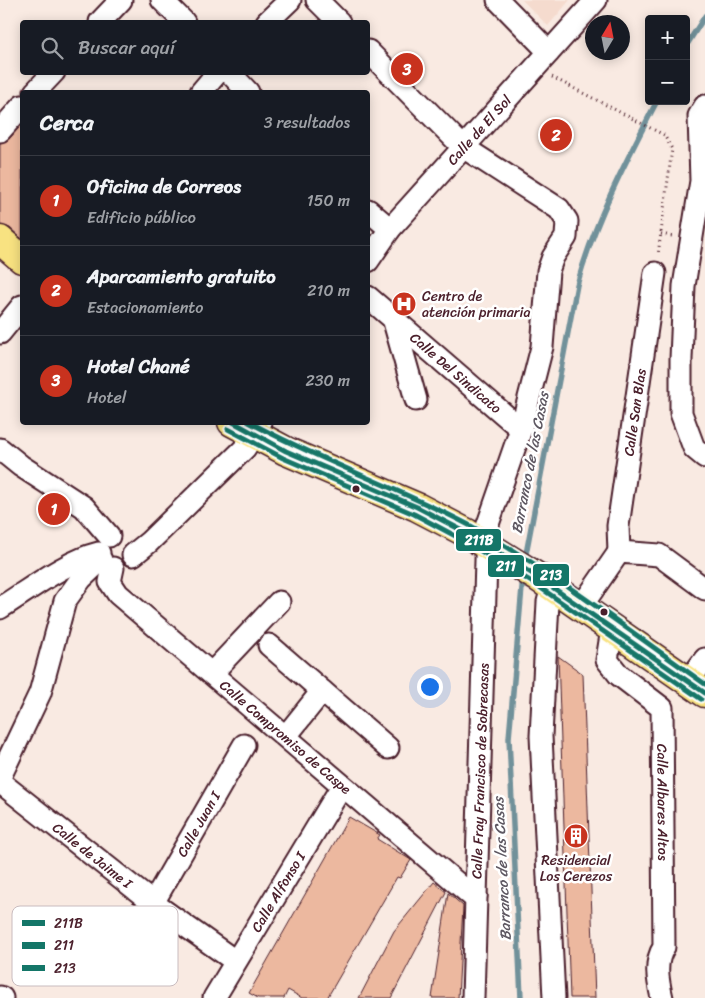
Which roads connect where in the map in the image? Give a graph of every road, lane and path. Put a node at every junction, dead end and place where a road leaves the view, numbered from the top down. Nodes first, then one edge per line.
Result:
1 (121, 0) edge
2 (162, 0) edge
3 (290, 0) edge
4 (317, 0) edge
5 (498, 0) edge
6 (596, 0) edge
7 (102, 20) edge
8 (182, 20) edge
9 (269, 20) edge
10 (337, 20) edge
11 (549, 52) junction
12 (370, 53) edge
13 (534, 68) junction
14 (51, 75) edge
15 (215, 75) edge
16 (232, 75) edge
17 (37, 90) edge
18 (203, 90) edge
19 (246, 90) edge
20 (705, 106) edge
21 (20, 108) edge
22 (0, 131) edge
23 (463, 146) junction
24 (370, 212) edge
25 (390, 230) junction
26 (0, 240) edge
27 (20, 258) edge
28 (370, 258) edge
29 (655, 273) joint
30 (370, 299) edge
31 (20, 308) edge
32 (393, 318) junction
33 (0, 333) edge
34 (416, 400) dead end
35 (249, 427) edge
36 (521, 429) junction
37 (0, 449) edge
38 (705, 457) edge
39 (495, 550) junction
40 (620, 552) junction
41 (105, 554) junction
42 (133, 555) junction
43 (47, 578) junction
44 (545, 582) junction
45 (705, 589) edge
46 (65, 601) junction
47 (279, 602) dead end
48 (581, 607) junction
49 (0, 608) edge
50 (612, 629) junction
51 (269, 645) dead end
52 (705, 659) edge
53 (212, 673) junction
54 (697, 688) edge
55 (322, 691) junction
56 (286, 736) junction
57 (244, 745) dead end
58 (388, 748) dead end
59 (0, 778) edge
60 (0, 782) edge
61 (342, 786) junction
62 (476, 896) junction
63 (153, 903) junction
64 (157, 906) edge
65 (178, 921) edge
66 (235, 961) junction
67 (214, 998) edge
68 (473, 998) edge
69 (554, 998) edge
70 (662, 998) edge

1 - 7 street
2 - 8 street
3 - 9 street
4 - 10 street
5 - 11 street
6 - 11 street, Calle de El Sol
11 - 13 street, Calle de El Sol
12 - 23 street
13 - 23 street, Calle de El Sol
13 - 29 path
14 - 17 street
15 - 18 street
16 - 19 street
20 - 38 street
21 - 22 street
23 - 25 street, Calle de El Sol
23 - 36 street, Calle Fray Francisco de Sobrecasas
24 - 25 street
25 - 28 street, Calle de El Sol
26 - 27 highway
29 - 40 street, Calle San Blas
30 - 32 street, Calle Del Sindicato
31 - 33 street
32 - 34 street
32 - 36 street, Calle Del Sindicato
35 - 39 highway
35 - 42 street
36 - 39 street, Calle Fray Francisco de Sobrecasas
37 - 41 street
39 - 44 highway
39 - 62 street, Calle Fray Francisco de Sobrecasas
40 - 45 street
40 - 48 street
41 - 42 street
41 - 42 street
41 - 43 street
41 - 46 street
41 - 53 street, Calle Compromiso de Caspe
43 - 46 street
43 - 49 street
44 - 48 highway
44 - 69 street
46 - 59 street
47 - 53 street
48 - 50 highway
50 - 54 highway
50 - 70 street, Calle Albares Altos
51 - 55 street
52 - 54 street
53 - 56 street, Calle Compromiso de Caspe
55 - 56 street
55 - 58 street
56 - 61 street, Calle Compromiso de Caspe
57 - 63 street, Calle Juan I
60 - 63 street, Calle de Jaime I
61 - 62 street, Calle Compromiso de Caspe
61 - 66 street, Calle Alfonso I
62 - 68 street, Calle Fray Francisco de Sobrecasas
63 - 64 street, Calle de Jaime I
65 - 66 street, Calle de Jaime I
66 - 67 street, Calle Alfonso I

